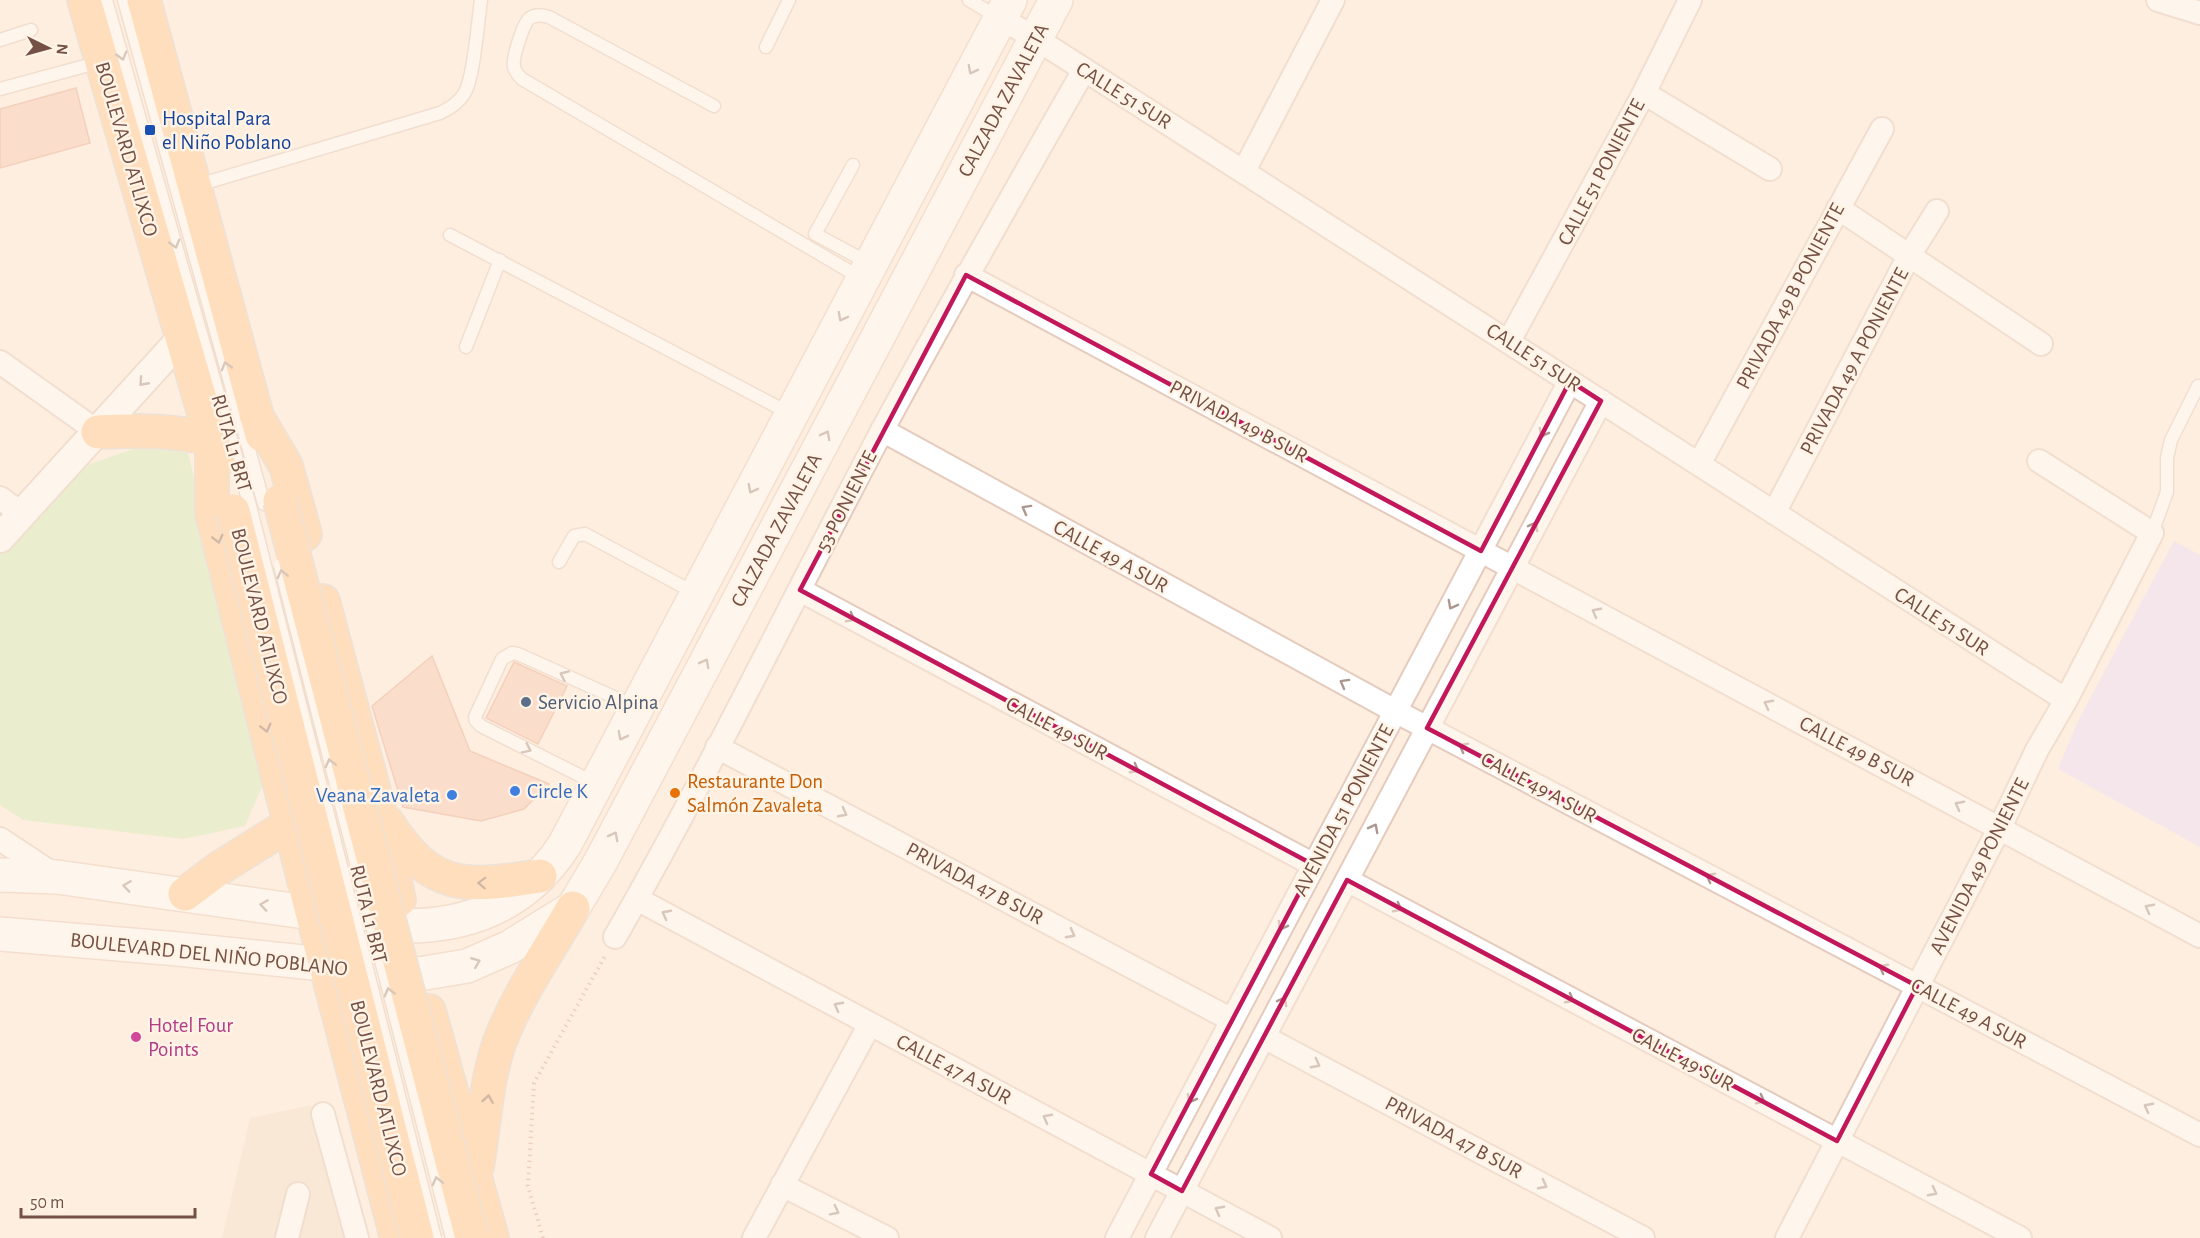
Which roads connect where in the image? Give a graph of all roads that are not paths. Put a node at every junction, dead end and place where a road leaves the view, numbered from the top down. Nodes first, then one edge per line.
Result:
1 (84, 0) edge
2 (106, 0) edge
3 (124, 0) edge
4 (144, 0) edge
5 (481, 0) edge
6 (789, 0) edge
7 (969, 0) edge
8 (1056, 0) edge
9 (1333, 0) edge
10 (1690, 0) edge
11 (2158, 0) edge
12 (1005, 9) edge
13 (2200, 13) edge
14 (31, 30) dead end
15 (1035, 38) junction
16 (0, 40) edge
17 (766, 47) dead end
18 (102, 62) junction
19 (1084, 70) junction
20 (0, 89) edge
21 (1644, 93) junction
22 (714, 105) dead end
23 (1882, 129) dead end
24 (854, 165) dead end
25 (1770, 169) dead end
26 (1244, 171) junction
27 (194, 186) junction
28 (1838, 208) junction
29 (1937, 211) dead end
30 (450, 234) dead end
31 (815, 234) junction
32 (807, 248) junction
33 (1909, 256) junction
34 (500, 260) junction
35 (867, 271) junction
36 (966, 275) junction
37 (182, 338) junction
38 (1509, 341) junction
39 (2041, 344) dead end
40 (466, 347) dead end
41 (0, 362) edge
42 (1570, 381) junction
43 (2198, 386) dead end
44 (1601, 401) junction
45 (791, 414) junction
46 (256, 415) junction
47 (882, 430) junction
48 (98, 432) junction
49 (212, 439) junction
50 (2039, 461) dead end
51 (1699, 464) junction
52 (11, 506) edge
53 (259, 507) junction
54 (1774, 513) junction
55 (2152, 533) junction
56 (0, 538) edge
57 (276, 550) dead end
58 (1480, 551) junction
59 (559, 562) dead end
60 (1512, 567) junction
61 (800, 591) junction
62 (696, 594) junction
63 (2066, 700) junction
64 (637, 707) junction
65 (1395, 711) junction
66 (1427, 728) junction
67 (717, 747) junction
68 (597, 784) junction
69 (379, 810) junction
70 (290, 824) junction
71 (2000, 827) junction
72 (0, 838) edge
73 (1314, 865) junction
74 (0, 875) edge
75 (540, 876) junction
76 (57, 877) junction
77 (1347, 880) junction
78 (185, 894) junction
79 (637, 899) junction
80 (573, 909) junction
81 (312, 912) junction
82 (405, 926) junction
83 (0, 934) edge
84 (2200, 936) edge
85 (615, 937) road end
86 (326, 966) junction
87 (419, 974) junction
88 (1917, 986) junction
89 (1232, 1020) junction
90 (870, 1024) junction
91 (1264, 1037) junction
92 (438, 1043) junction
93 (353, 1067) junction
94 (323, 1114) dead end
95 (2200, 1135) edge
96 (1837, 1141) junction
97 (1150, 1174) junction
98 (476, 1178) junction
99 (782, 1185) junction
100 (1182, 1191) junction
101 (298, 1194) dead end
102 (1984, 1229) edge
103 (288, 1238) edge
104 (357, 1238) edge
105 (397, 1238) edge
106 (417, 1238) edge
107 (435, 1238) edge
108 (452, 1238) edge
109 (472, 1238) edge
110 (492, 1238) edge
111 (754, 1238) edge
112 (887, 1238) edge
113 (1117, 1238) edge
114 (1157, 1238) edge
115 (1270, 1238) edge
116 (1643, 1238) edge
117 (1787, 1238) edge
118 (2020, 1238) edge

1 - 18 main road, BOULEVARD ATLIXCO
2 -> 53 lane, RUTA L1 BRT
53 -> 3 lane, RUTA L1 BRT
4 - 27 main road, BOULEVARD ATLIXCO
5 - 27 lane
6 - 17 lane
7 - 12 lane
8 - 15 main road, CALZADA ZAVALETA
9 - 26 street
10 - 21 street, CALLE 51 PONIENTE
11 - 13 street
12 - 15 street, CALLE 51 SUR
12 -> 35 main road, CALZADA ZAVALETA
14 - 16 lane
15 - 19 street, CALLE 51 SUR
80 -> 15 main road, CALZADA ZAVALETA
18 - 20 lane
18 - 37 main road, BOULEVARD ATLIXCO
19 - 26 street, CALLE 51 SUR
19 - 36 street, 53 PONIENTE
21 - 25 street
21 - 38 street, CALLE 51 PONIENTE
22 - 32 lane
23 - 28 street, PRIVADA 49 B PONIENTE
24 - 31 lane
26 - 38 street, CALLE 51 SUR
27 - 46 main road, BOULEVARD ATLIXCO
28 - 33 street
28 - 51 street, PRIVADA 49 B PONIENTE
29 - 33 street, PRIVADA 49 A PONIENTE
30 - 34 lane
31 - 32 lane
31 - 35 lane
32 - 35 lane
33 - 39 street
33 - 54 street, PRIVADA 49 A PONIENTE
34 - 40 lane
34 - 45 lane
35 -> 45 main road, CALZADA ZAVALETA
36 - 47 street, 53 PONIENTE
36 - 58 street, PRIVADA 49 B SUR
37 -> 48 street
37 - 49 main road, BOULEVARD ATLIXCO
38 - 42 street, CALLE 51 SUR
41 - 48 street
42 - 44 street, CALLE 51 SUR
42 -> 58 street, AVENIDA 51 PONIENTE
43 - 55 lane, AVENIDA 49 PONIENTE
44 - 51 street, CALLE 51 SUR
60 -> 44 street, AVENIDA 51 PONIENTE
45 -> 62 main road, CALZADA ZAVALETA
46 - 53 main road, BOULEVARD ATLIXCO
46 - 69 main road
47 - 61 street, 53 PONIENTE
65 -> 47 street, CALLE 49 A SUR
48 - 49 main road
48 - 52 street
49 - 53 main road, BOULEVARD ATLIXCO
49 -> 70 main road
50 - 55 street
51 - 54 street, CALLE 51 SUR
52 - 56 street
53 - 106 main road, BOULEVARD ATLIXCO, bridge
53 - 107 lane, RUTA L1 BRT, bridge
53 - 109 main road, BOULEVARD ATLIXCO, bridge
54 - 63 street, CALLE 51 SUR
55 - 63 street, AVENIDA 49 PONIENTE
108 -> 57 lane, RUTA L1 BRT, bridge
58 - 60 street, PRIVADA 49 B SUR
58 -> 65 street, AVENIDA 51 PONIENTE
59 - 62 lane
60 - 66 street, AVENIDA 51 PONIENTE
71 -> 60 street, CALLE 49 B SUR
61 - 67 street, 53 PONIENTE
61 -> 73 street, CALLE 49 SUR
62 - 64 main road, CALZADA ZAVALETA
63 - 71 street, AVENIDA 49 PONIENTE
64 -> 68 main road, CALZADA ZAVALETA
64 -> 68 lane
65 - 66 street, CALLE 49 A SUR
65 - 73 street, AVENIDA 51 PONIENTE
77 -> 66 street, AVENIDA 51 PONIENTE
88 -> 66 street, CALLE 49 A SUR
67 - 79 street, 53 PONIENTE
67 -> 89 street, PRIVADA 47 B SUR
68 - 75 main road, CALZADA ZAVALETA
69 - 70 main road
75 -> 69 main road
69 - 82 main road
70 - 78 main road
70 - 81 main road
84 -> 71 street, CALLE 49 B SUR
71 - 88 street, AVENIDA 49 PONIENTE
72 - 76 street
73 -> 89 street, AVENIDA 51 PONIENTE
74 - 76 main road
75 - 82 main road, CALZADA ZAVALETA
78 -> 76 main road
91 -> 77 street, AVENIDA 51 PONIENTE
77 -> 96 street, CALLE 49 SUR
81 -> 78 main road
79 - 85 street, 53 PONIENTE
90 -> 79 street, CALLE 47 A SUR
87 -> 80 main road, CALZADA ZAVALETA
98 -> 80 main road
81 - 82 main road
81 - 86 main road
82 - 87 main road
83 - 86 main road, BOULEVARD DEL NIÑO POBLANO
86 - 87 main road, BOULEVARD DEL NIÑO POBLANO
86 - 93 main road
87 - 92 main road
95 -> 88 street, CALLE 49 A SUR
88 - 96 street, AVENIDA 49 PONIENTE
89 -> 97 street, AVENIDA 51 PONIENTE
97 -> 90 street, CALLE 47 A SUR
90 - 99 street
91 - 100 street, AVENIDA 51 PONIENTE
91 -> 116 street, PRIVADA 47 B SUR
92 - 93 main road
92 - 98 main road
93 - 105 main road
94 - 104 street
96 -> 102 street, CALLE 49 SUR
96 - 117 street, AVENIDA 49 PONIENTE
97 - 100 street, CALLE 47 A SUR
97 - 113 street, AVENIDA 51 PONIENTE
98 - 110 main road
99 - 111 street
99 -> 112 street
100 - 114 street, AVENIDA 51 PONIENTE
115 -> 100 street, CALLE 47 A SUR
101 - 103 street
102 - 118 street, CALLE 49 SUR

